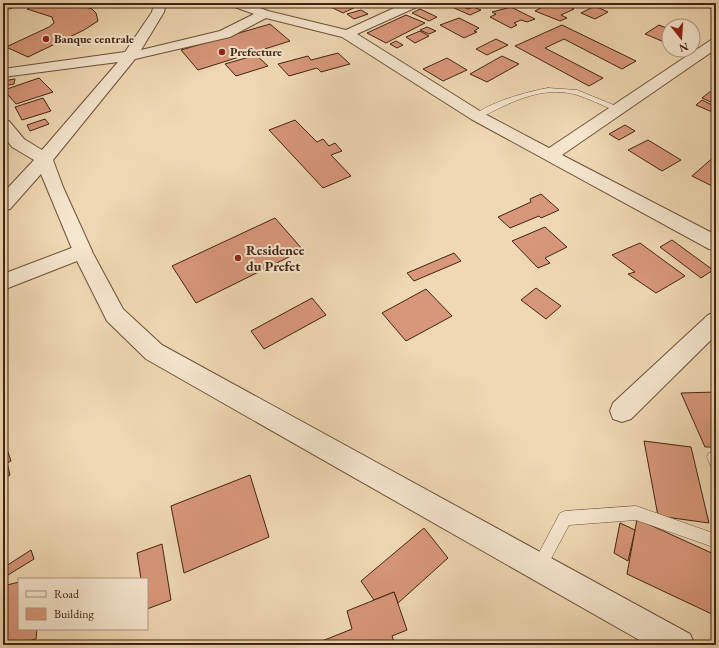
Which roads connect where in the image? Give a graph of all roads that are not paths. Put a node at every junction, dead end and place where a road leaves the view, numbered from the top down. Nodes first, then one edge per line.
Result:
1 (14, 3) edge
2 (160, 3) edge
3 (236, 3) edge
4 (415, 3) edge
5 (3, 6) edge
6 (264, 14) junction
7 (347, 34) junction
8 (716, 43) edge
9 (130, 56) junction
10 (3, 73) edge
11 (617, 108) junction
12 (477, 116) junction
13 (3, 124) edge
14 (550, 155) junction
15 (44, 158) junction
16 (3, 205) edge
17 (716, 244) edge
18 (82, 251) junction
19 (3, 282) edge
20 (716, 321) edge
21 (622, 411) dead end
22 (716, 541) edge
23 (538, 567) junction
24 (679, 645) edge

1 - 5 street
2 - 9 street
3 - 6 street
4 - 7 street
6 - 7 street
6 - 9 street
7 - 12 street
8 - 11 street
9 - 10 street
9 - 15 street
11 - 12 lane
11 - 14 street
12 - 14 street
13 - 15 street
14 - 17 street
15 - 16 street
15 - 18 street
18 - 19 street
18 - 23 street
20 - 21 street
22 - 23 lane
23 - 24 street

